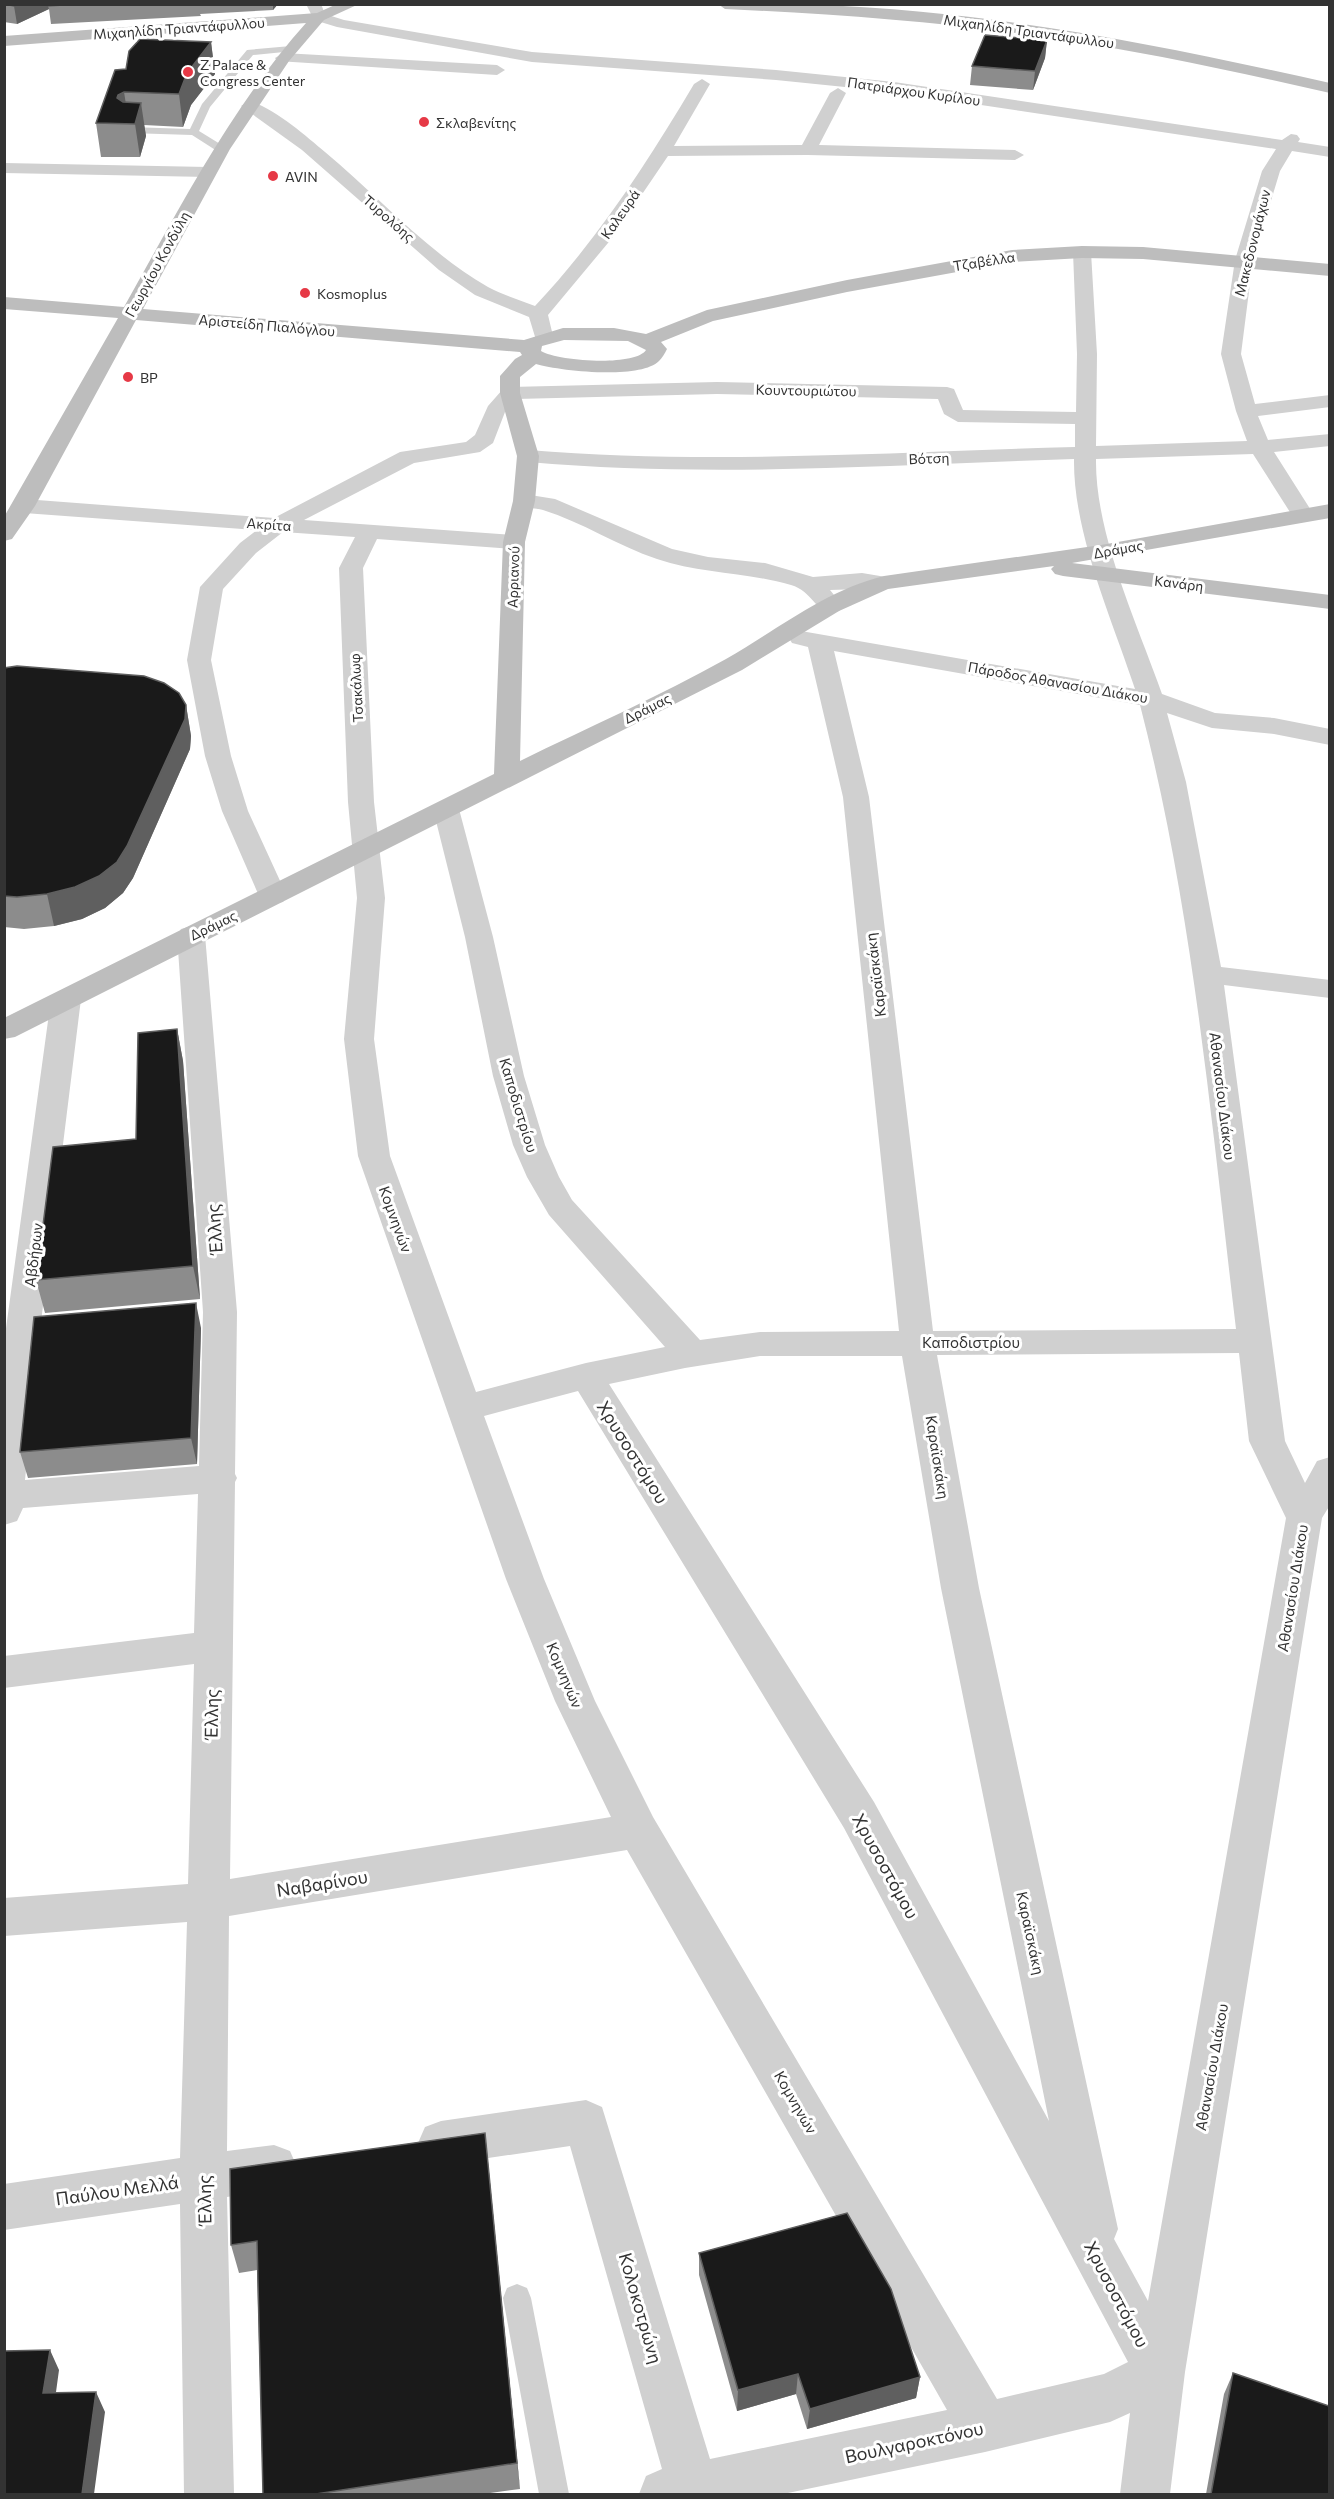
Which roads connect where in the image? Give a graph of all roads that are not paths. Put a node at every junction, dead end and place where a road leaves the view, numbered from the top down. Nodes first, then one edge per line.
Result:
1 (352, 4) edge
2 (726, 4) edge
3 (316, 11) edge
4 (4, 41) edge
5 (287, 53) junction
6 (702, 84) junction
7 (1329, 88) edge
8 (838, 93) junction
9 (249, 106) junction
10 (129, 130) edge
11 (194, 132) junction
12 (1329, 145) edge
13 (1286, 146) junction
14 (221, 149) junction
15 (808, 150) junction
16 (663, 151) junction
17 (1329, 152) edge
18 (1014, 155) dead end
19 (4, 168) edge
20 (208, 172) junction
21 (1082, 252) junction
22 (1245, 260) junction
23 (1329, 270) edge
24 (4, 303) edge
25 (129, 313) junction
26 (538, 314) junction
27 (648, 340) junction
28 (536, 347) junction
29 (510, 393) junction
30 (1329, 401) edge
31 (1246, 411) junction
32 (1086, 418) junction
33 (1329, 440) edge
34 (1260, 447) junction
35 (1086, 453) junction
36 (528, 456) junction
37 (524, 501) junction
38 (24, 506) junction
39 (1329, 511) edge
40 (1303, 515) junction
41 (277, 525) junction
42 (369, 531) junction
43 (4, 534) edge
44 (514, 542) junction
45 (1105, 563) junction
46 (884, 583) junction
47 (812, 584) junction
48 (1329, 602) edge
49 (831, 606) junction
50 (784, 634) junction
51 (819, 641) junction
52 (1151, 699) junction
53 (1329, 737) edge
54 (507, 778) junction
55 (446, 809) junction
56 (366, 849) junction
57 (273, 896) junction
58 (191, 935) junction
59 (1208, 974) junction
60 (1329, 990) edge
61 (66, 999) junction
62 (4, 1030) edge
63 (58, 1327) edge
64 (14, 1331) edge
65 (1253, 1341) junction
66 (917, 1342) junction
67 (690, 1352) junction
68 (586, 1376) junction
69 (464, 1408) junction
70 (1329, 1471) edge
71 (219, 1478) junction
72 (5, 1501) edge
73 (1317, 1523) edge
74 (213, 1646) junction
75 (4, 1672) edge
76 (638, 1830) junction
77 (207, 1901) junction
78 (4, 1917) edge
79 (400, 2149) edge
80 (319, 2161) edge
81 (203, 2178) junction
82 (4, 2207) edge
83 (1102, 2266) junction
84 (517, 2298) dead end
85 (1160, 2372) junction
86 (985, 2427) junction
87 (684, 2493) edge
88 (209, 2494) edge
89 (554, 2494) edge
90 (1145, 2494) edge

1 - 3 street, Μιχαηλίδη Τριαντάφυλλου
2 - 7 street, Μιχαηλίδη Τριαντάφυλλου
3 - 4 street, Μιχαηλίδη Τριαντάφυλλου
3 - 5 street, Γεωργίου Κονδύλη
3 - 13 street, Πατριάρχου Κυρίλου
5 - 6 street
5 - 9 street, Γεωργίου Κονδύλη
5 - 11 lane
6 - 8 street
6 - 16 street, Καλευρά
8 - 13 street
8 - 15 street
9 - 14 street, Γεωργίου Κονδύλη
9 - 26 street, Τυρολόης
10 - 11 lane
11 - 14 lane
12 - 13 street, Πατριάρχου Κυρίλου
13 - 17 street, Πατριάρχου Κυρίλου
13 - 22 street, Μακεδονομάχων
14 - 20 street, Γεωργίου Κονδύλη
15 - 16 street
15 - 18 street
16 - 26 street, Καλευρά
19 - 20 street
20 - 25 street, Γεωργίου Κονδύλη
21 - 22 street, Τζαβέλλα
21 - 27 street, Τζαβέλλα
21 - 32 street
22 - 23 street, Τζαβέλλα
22 - 31 street, Μακεδονομάχων
24 - 25 street, Αριστείδη Πιαλόγλου
25 - 28 street, Αριστείδη Πιαλόγλου
25 - 38 street, Γεωργίου Κονδύλη
26 - 28 street
27 - 28 street
27 - 28 street
28 - 29 street
29 - 32 street, Κουντουριώτου
29 - 36 street, Αρριανού
29 - 41 street
30 - 31 street
31 - 34 street, Μακεδονομάχων
32 - 35 street
33 - 34 street, Βότση
34 - 35 street, Βότση
34 - 40 street, Μακεδονομάχων
35 - 36 street, Βότση
35 - 45 street
36 - 37 street, Αρριανού
37 - 44 street, Αρριανού
37 - 47 street
38 - 41 street, Ακρίτα
38 - 43 street, Γεωργίου Κονδύλη
39 - 40 street, Δράμας
40 - 45 street, Δράμας
41 - 42 street, Ακρίτα
41 - 57 street
42 - 44 street, Ακρίτα
42 - 56 street, Τσακάλωφ
44 - 54 street, Αρριανού
45 - 46 street, Δράμας
45 - 48 street, Κανάρη
45 - 52 street, Αθανασίου Διάκου
46 - 47 street
46 - 49 street, Δράμας
47 - 49 street
49 - 50 street, Δράμας
50 - 51 street, Πάροδος Αθανασίου Διάκου
50 - 54 street, Δράμας
51 - 52 street, Πάροδος Αθανασίου Διάκου
51 - 66 street, Καραϊσκάκη
52 - 53 street, Πάροδος Αθανασίου Διάκου
52 - 59 street, Αθανασίου Διάκου
54 - 55 street, Δράμας
55 - 56 street, Δράμας
55 - 67 street, Καποδιστρίου
56 - 57 street, Δράμας
56 - 69 street, Κομνηνών
57 - 58 street, Δράμας
58 - 61 street, Δράμας
58 - 71 street, Έλλης
59 - 60 street
59 - 65 street, Αθανασίου Διάκου
61 - 62 street, Δράμας
61 - 64 street, Αβδήρων
63 - 64 street
64 - 72 street, Αβδήρων
65 - 66 street, Καποδιστρίου
65 - 73 street, Αθανασίου Διάκου
66 - 67 street, Καποδιστρίου
66 - 83 street, Καραϊσκάκη
67 - 68 street, Καποδιστρίου
68 - 69 street, Καποδιστρίου
68 - 83 street, Χρυσοστόμου
69 - 76 street, Κομνηνών
70 - 73 street
71 - 72 street
71 - 74 street, Έλλης
73 - 85 street, Αθανασίου Διάκου
74 - 75 street
74 - 77 street, Έλλης
76 - 77 street, Ναβαρίνου
76 - 86 street, Κομνηνών
77 - 78 street, Ναβαρίνου
77 - 81 street, Έλλης
79 - 87 street, Κολοκοτρώνη
80 - 81 street, Παύλου Μελλά
81 - 82 street, Παύλου Μελλά
81 - 88 street, Έλλης
83 - 85 street, Χρυσοστόμου
84 - 89 lane
85 - 86 street, Βουλγαροκτόνου
85 - 90 street, Αθανασίου Διάκου
86 - 87 street, Βουλγαροκτόνου

